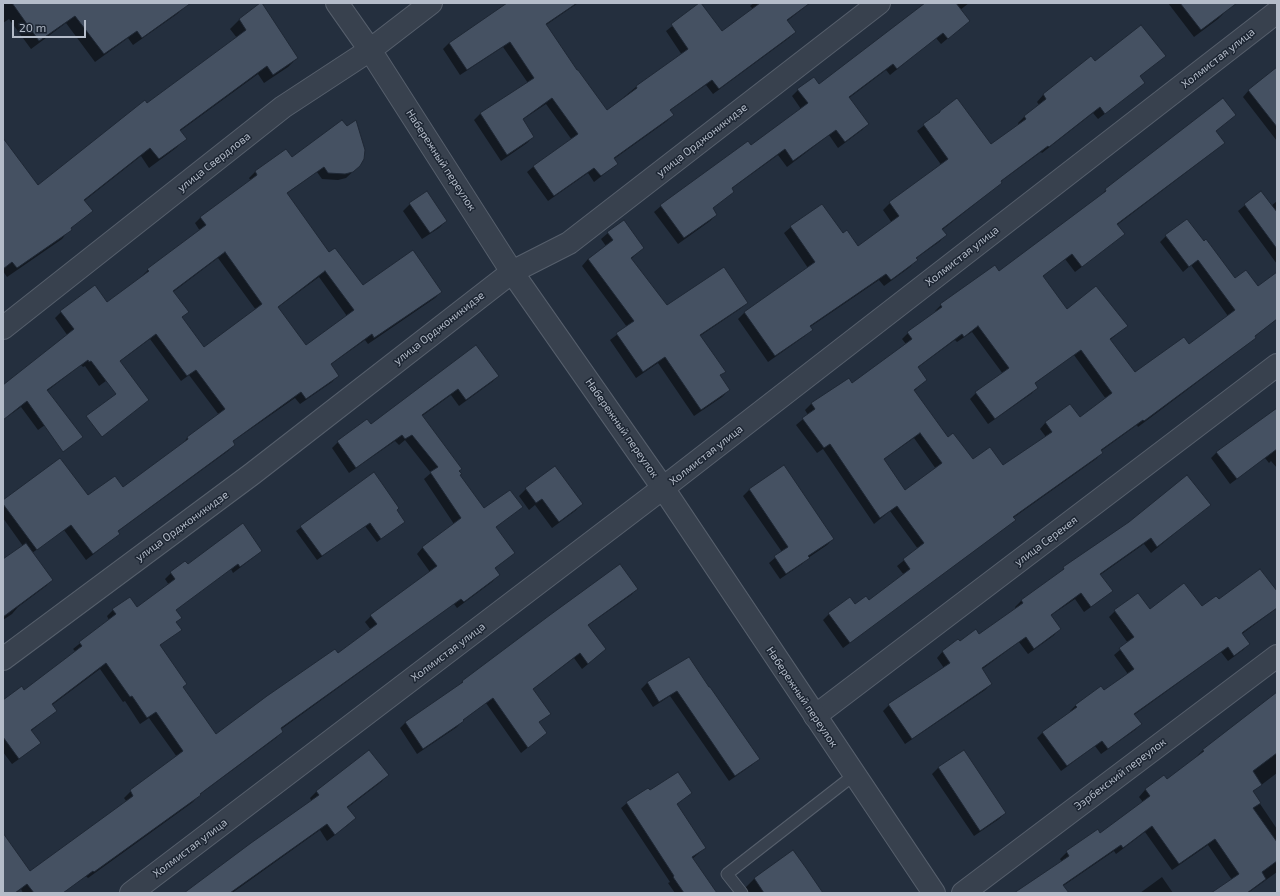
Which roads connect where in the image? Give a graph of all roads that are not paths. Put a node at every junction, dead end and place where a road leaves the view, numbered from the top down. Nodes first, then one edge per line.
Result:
1 (337, 3) edge
2 (431, 3) edge
3 (879, 3) edge
4 (1277, 12) edge
5 (370, 50) junction
6 (512, 272) junction
7 (3, 328) edge
8 (1277, 365) edge
9 (663, 488) junction
10 (1277, 656) edge
11 (3, 659) edge
12 (815, 716) junction
13 (854, 775) junction
14 (131, 893) edge
15 (742, 893) edge
16 (934, 893) edge
17 (963, 893) edge

1 - 5 street, Набережный переулок
2 - 5 street, улица Свердлова
3 - 6 street, улица Орджоникидзе
4 - 9 street, Холмистая улица
5 - 6 street, Набережный переулок
5 - 7 street, улица Свердлова
6 - 9 street, Набережный переулок
6 - 11 street, улица Орджоникидзе
8 - 12 street, улица Серекея
9 - 12 street, Набережный переулок
9 - 14 street, Холмистая улица
10 - 17 street, Ээрбекский переулок
12 - 13 street, Набережный переулок
13 - 15 lane
13 - 16 street, Набережный переулок

